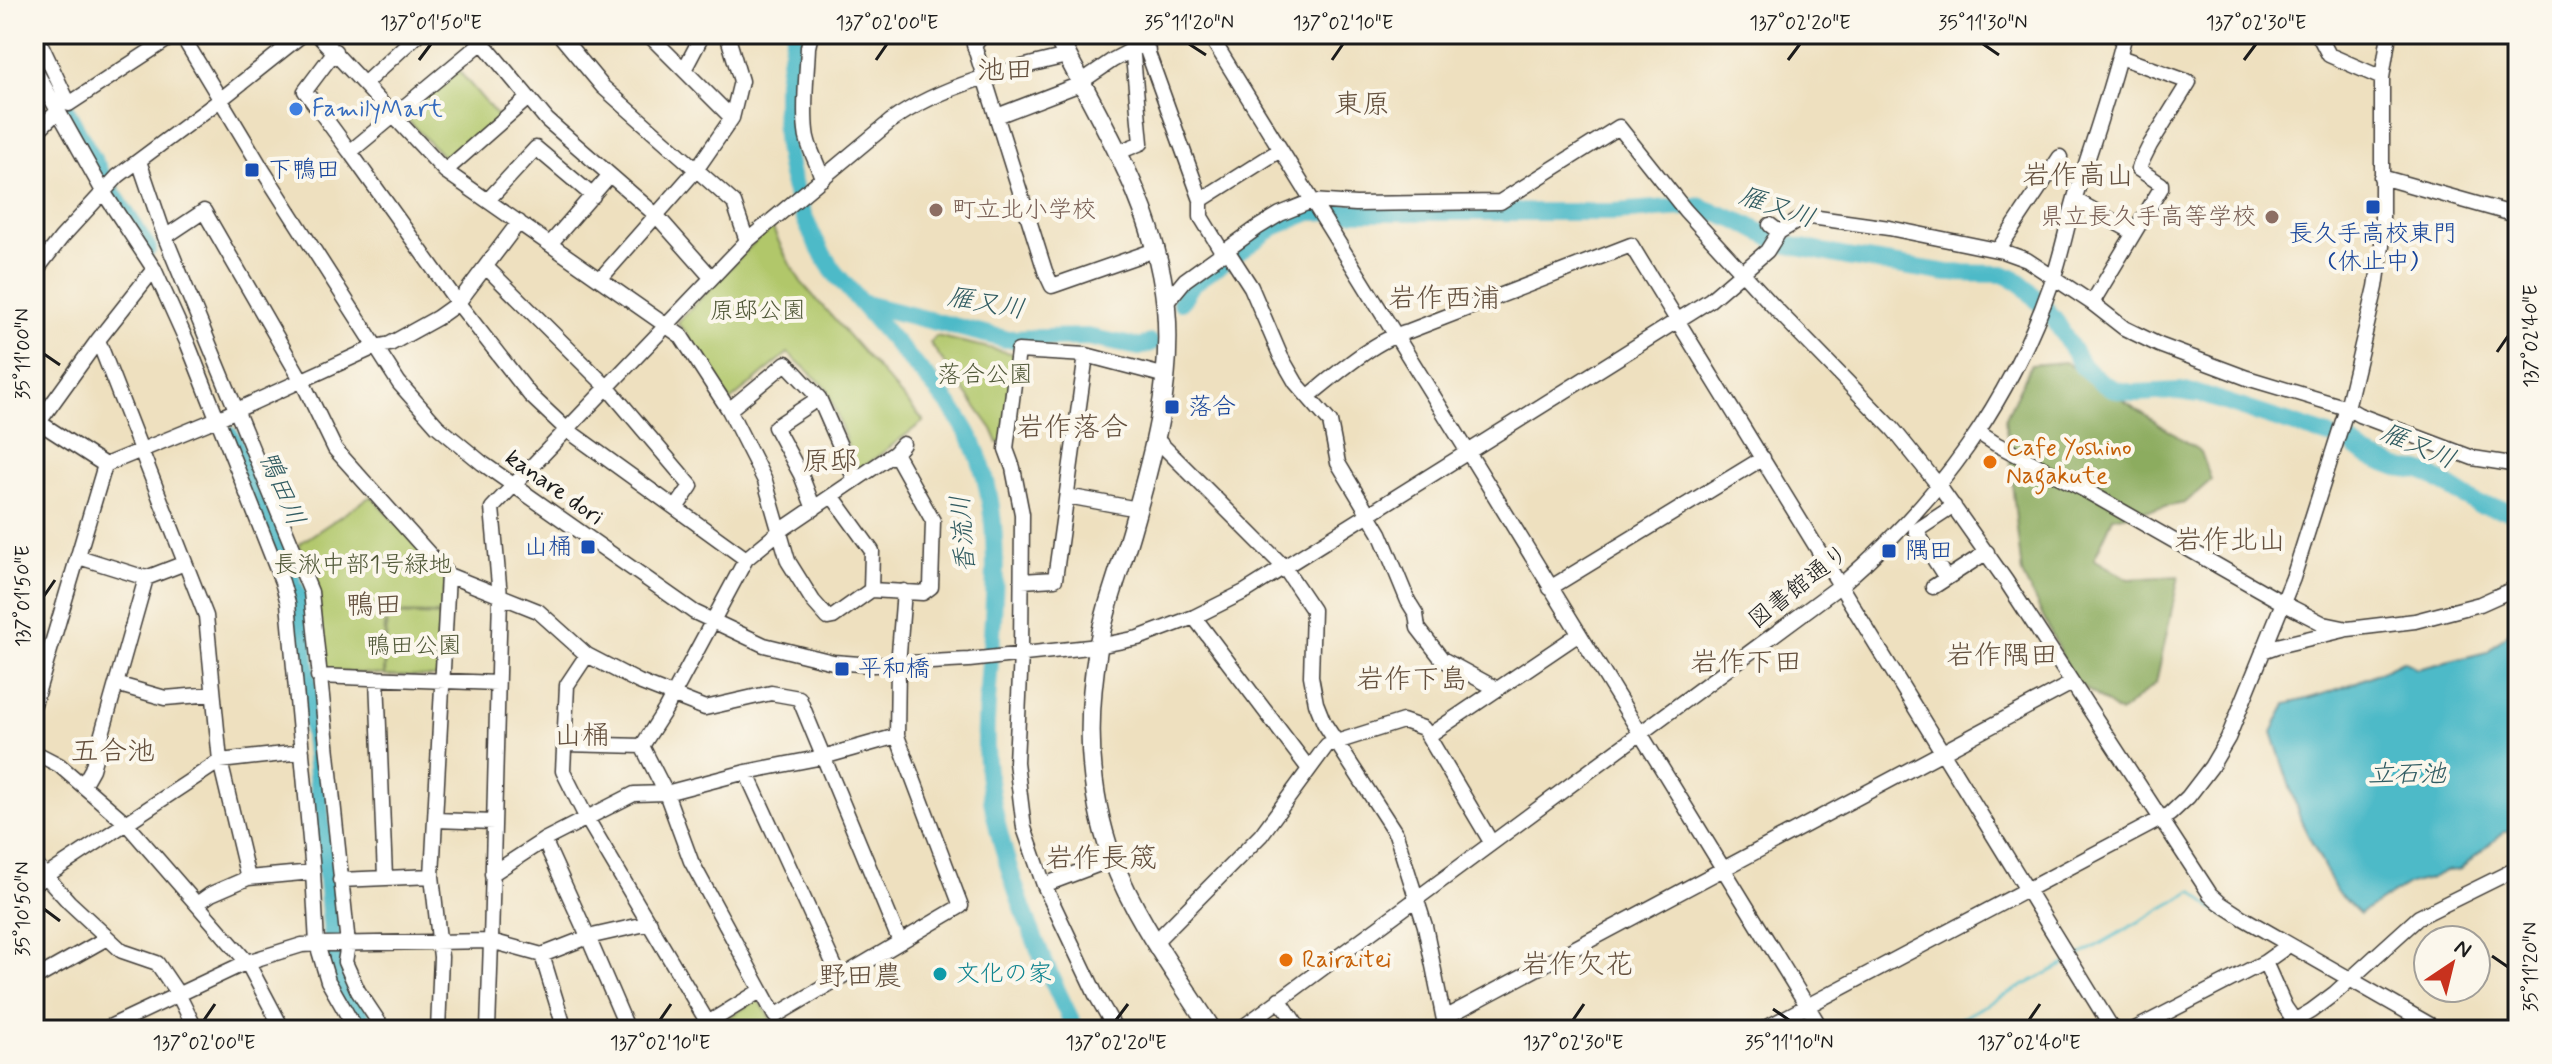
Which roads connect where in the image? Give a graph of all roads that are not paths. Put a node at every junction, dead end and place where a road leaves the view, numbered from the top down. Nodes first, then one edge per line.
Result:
1 (178, 34) edge
2 (303, 34) edge
3 (317, 34) edge
4 (418, 34) edge
5 (559, 34) edge
6 (648, 34) edge
7 (703, 34) edge
8 (727, 34) edge
9 (811, 34) edge
10 (984, 34) edge
11 (1056, 34) edge
12 (1162, 34) edge
13 (1209, 34) edge
14 (2125, 34) edge
15 (2318, 34) edge
16 (2389, 34) edge
17 (38, 37) edge
18 (487, 38) edge
19 (1147, 41) junction
20 (1132, 42) edge
21 (335, 51) junction
22 (1067, 56) junction
23 (2120, 57) junction
24 (34, 68) edge
25 (684, 70) junction
26 (983, 77) junction
27 (2382, 78) junction
28 (1082, 79) junction
29 (365, 83) junction
30 (528, 98) junction
31 (220, 100) junction
32 (57, 112) junction
33 (394, 115) junction
34 (997, 116) junction
35 (732, 118) junction
36 (34, 134) edge
37 (1280, 150) junction
38 (350, 152) junction
39 (1119, 152) junction
40 (2060, 157) dead end
41 (139, 161) junction
42 (696, 170) junction
43 (445, 171) junction
44 (609, 176) junction
45 (2381, 177) junction
46 (818, 182) junction
47 (104, 193) junction
48 (593, 196) junction
49 (488, 200) junction
50 (1201, 200) junction
51 (2075, 200) junction
52 (1312, 201) junction
53 (2518, 207) edge
54 (656, 215) junction
55 (519, 222) junction
56 (2133, 232) junction
57 (165, 237) junction
58 (747, 241) junction
59 (550, 244) junction
60 (1155, 250) junction
61 (1998, 250) junction
62 (1229, 254) junction
63 (486, 267) junction
64 (154, 269) junction
65 (34, 273) edge
66 (1743, 274) junction
67 (711, 277) junction
68 (601, 278) junction
69 (2053, 278) junction
70 (458, 303) junction
71 (1166, 303) junction
72 (2092, 303) junction
73 (1678, 321) junction
74 (667, 324) junction
75 (1394, 334) junction
76 (98, 340) junction
77 (375, 347) junction
78 (1086, 355) junction
79 (1166, 376) junction
80 (302, 381) junction
81 (608, 388) junction
82 (1309, 396) junction
83 (819, 398) junction
84 (2347, 408) junction
85 (729, 410) junction
86 (237, 411) junction
87 (217, 419) junction
88 (36, 426) edge
89 (566, 429) junction
90 (1979, 433) junction
91 (1157, 440) junction
92 (141, 450) junction
93 (1468, 452) junction
94 (1763, 458) junction
95 (105, 465) junction
96 (2518, 465) edge
97 (855, 480) junction
98 (513, 486) junction
99 (1939, 486) junction
100 (1067, 496) junction
101 (833, 497) junction
102 (1954, 506) junction
103 (676, 508) junction
104 (814, 509) junction
105 (1138, 509) junction
106 (1370, 515) junction
107 (780, 531) junction
108 (1987, 552) junction
109 (79, 557) junction
110 (746, 559) junction
111 (185, 563) junction
112 (1284, 567) junction
113 (448, 575) junction
114 (146, 578) junction
115 (1946, 578) junction
116 (1022, 581) junction
117 (1841, 585) junction
118 (1933, 587) dead end
119 (2518, 587) edge
120 (1550, 588) junction
121 (871, 590) junction
122 (904, 591) junction
123 (500, 596) junction
124 (2283, 603) junction
125 (1194, 617) junction
126 (711, 621) junction
127 (2348, 629) junction
128 (1579, 634) junction
129 (1098, 646) junction
130 (2263, 651) junction
131 (1017, 654) junction
132 (587, 655) junction
133 (898, 665) junction
134 (318, 676) junction
135 (377, 678) junction
136 (441, 680) junction
137 (497, 683) junction
138 (2072, 683) junction
139 (116, 684) junction
140 (1497, 689) junction
141 (213, 694) junction
142 (673, 694) junction
143 (34, 704) edge
144 (1640, 735) junction
145 (897, 736) junction
146 (1428, 736) junction
147 (1335, 741) junction
148 (565, 744) junction
149 (642, 746) junction
150 (34, 752) edge
151 (302, 752) junction
152 (1943, 754) junction
153 (823, 757) junction
154 (220, 761) junction
155 (1309, 769) junction
156 (746, 772) junction
157 (83, 785) junction
158 (666, 793) junction
159 (586, 817) junction
160 (2161, 819) junction
161 (435, 820) junction
162 (494, 822) junction
163 (126, 823) junction
164 (544, 840) junction
165 (1491, 842) junction
166 (1113, 859) junction
167 (34, 863) edge
168 (2518, 868) edge
169 (1724, 870) junction
170 (313, 872) junction
171 (492, 874) junction
172 (432, 876) junction
173 (385, 877) junction
174 (248, 878) junction
175 (40, 879) edge
176 (340, 880) junction
177 (1044, 885) junction
178 (2027, 890) junction
179 (1415, 899) junction
180 (197, 904) junction
181 (650, 923) junction
182 (588, 937) junction
183 (107, 938) junction
184 (491, 941) junction
185 (1156, 941) junction
186 (439, 942) junction
187 (900, 942) junction
188 (317, 944) junction
189 (348, 944) junction
190 (2289, 945) junction
191 (542, 955) junction
192 (247, 962) junction
193 (2265, 962) junction
194 (2355, 976) junction
195 (840, 978) junction
196 (34, 979) edge
197 (760, 991) junction
198 (178, 994) junction
199 (1279, 999) junction
200 (1808, 1007) junction
201 (1445, 1024) edge
202 (2298, 1025) edge
203 (705, 1028) edge
204 (103, 1030) edge
205 (196, 1030) edge
206 (283, 1030) edge
207 (356, 1030) edge
208 (384, 1030) edge
209 (438, 1030) edge
210 (488, 1030) edge
211 (565, 1030) edge
212 (628, 1030) edge
213 (1116, 1030) edge
214 (1212, 1030) edge
215 (1239, 1030) edge
216 (1300, 1030) edge
217 (1762, 1030) edge
218 (1822, 1030) edge
219 (2113, 1030) edge
220 (2133, 1030) edge
221 (2279, 1030) edge
222 (2439, 1030) edge

1 - 17 street
1 - 31 street, kanare dori
2 - 31 street
3 - 21 street
4 - 29 street
5 - 42 street
6 - 25 street
7 - 25 street
8 - 35 street
9 - 46 street
10 - 26 street
11 - 22 main road
12 - 19 street
13 - 37 street
14 - 23 street, 図書館通り
15 - 27 street
16 - 27 street
18 - 30 street
18 - 33 street
19 - 20 street
19 - 50 street
20 - 28 street
20 - 39 street
21 - 29 street
21 - 38 street
22 - 26 street
22 - 28 main road
23 - 51 street, 図書館通り
23 - 56 street
24 - 32 street
25 - 35 street
26 - 34 street
26 - 46 street
27 - 45 street
28 - 34 street
28 - 39 main road
29 - 33 street
30 - 43 street
30 - 44 street
31 - 41 street
31 - 77 street, kanare dori
32 - 36 street
32 - 47 street
33 - 38 street
33 - 43 street
34 - 60 street
35 - 42 street
37 - 50 street
37 - 52 street
38 - 70 street
39 - 60 main road
40 - 61 street
41 - 47 street
41 - 57 street
42 - 54 street
42 - 58 street
43 - 49 street
44 - 48 street
44 - 54 street
45 - 53 street
45 - 84 street
46 - 58 street
47 - 64 street
47 - 65 street
48 - 49 street
48 - 59 street
49 - 55 street
50 - 62 street
51 - 56 street
51 - 69 street, 図書館通り
52 - 62 street
52 - 66 street
52 - 75 street
54 - 67 street
54 - 68 street
55 - 59 street
55 - 63 street
56 - 72 street
57 - 80 street
57 - 86 street
58 - 67 street
59 - 68 street
60 - 71 main road
61 - 66 street, kanare dori
61 - 69 street
62 - 71 street
62 - 82 street
63 - 70 street
63 - 81 street
64 - 76 street
64 - 87 street
66 - 73 street, kanare dori
66 - 99 street
67 - 74 street
68 - 74 street
69 - 72 street
69 - 90 street, 図書館通り
70 - 77 street
70 - 89 street
71 - 79 main road
72 - 84 street
73 - 75 street
73 - 93 street, kanare dori
73 - 94 street
74 - 81 street
74 - 85 street
75 - 82 street
75 - 93 street
76 - 88 street
76 - 92 street
77 - 80 street
77 - 98 street, kanare dori
78 - 79 street
78 - 100 street
78 - 116 street
79 - 91 main road
80 - 86 street
80 - 113 street
81 - 89 street
81 - 103 street
82 - 106 street
83 - 85 street
83 - 97 street
83 - 104 street
84 - 96 street
84 - 124 street
85 - 107 street
86 - 87 street
86 - 134 street
87 - 92 street
87 - 151 street
88 - 95 street
89 - 98 street
89 - 103 street
90 - 99 street, 図書館通り
90 - 124 street
91 - 105 main road
91 - 112 street
92 - 95 street
92 - 111 street
93 - 106 street, kanare dori
93 - 120 street
94 - 117 street
94 - 120 street
95 - 109 street
97 - 101 street
97 - 122 street
98 - 123 street
98 - 126 street, kanare dori
99 - 102 street
99 - 117 street, 図書館通り
100 - 105 street
100 - 116 street
101 - 104 street
101 - 121 street
102 - 108 street
102 - 115 street
103 - 110 street
104 - 107 street
105 - 129 main road
106 - 112 street, kanare dori
106 - 140 street
107 - 110 street
107 - 121 street
108 - 115 street
108 - 138 street
109 - 114 street
109 - 143 street
110 - 126 street
111 - 114 street
111 - 141 street
112 - 125 street, kanare dori
112 - 147 street
113 - 123 street
113 - 136 street
114 - 139 street
115 - 118 street
116 - 131 street
117 - 144 street, 図書館通り
117 - 152 street
119 - 127 street
120 - 128 street
121 - 122 street
122 - 133 street
123 - 132 street
123 - 137 street
124 - 127 street
124 - 130 street
125 - 129 street, kanare dori
125 - 155 street
126 - 133 street, kanare dori
126 - 142 street
127 - 130 street
128 - 140 street
128 - 144 street
129 - 131 street, kanare dori
129 - 166 main road
130 - 160 street
131 - 133 street, kanare dori
131 - 177 street
132 - 142 street
132 - 148 street
133 - 145 street
134 - 135 street
134 - 176 street
135 - 136 street
135 - 173 street
136 - 137 street
136 - 161 street
137 - 162 street
138 - 152 street
138 - 160 street
139 - 141 street
139 - 157 street
140 - 146 street
141 - 154 street
142 - 149 street
142 - 153 street
144 - 165 street, 図書館通り
144 - 169 street
145 - 153 street
145 - 187 street
146 - 147 street
146 - 165 street
147 - 155 street
147 - 179 street
148 - 149 street
148 - 159 street
149 - 158 street
150 - 157 street
151 - 154 street
151 - 170 street
152 - 169 street
152 - 178 street
153 - 156 street
153 - 187 street
154 - 163 street
154 - 174 street
155 - 185 street
156 - 158 street
156 - 195 street
157 - 163 street
158 - 159 street
158 - 197 street
159 - 164 street
159 - 181 street
160 - 178 street
160 - 190 street
161 - 162 street
161 - 172 street
162 - 171 street
163 - 175 street
163 - 180 street
164 - 171 street
164 - 182 street
165 - 179 street, 図書館通り
166 - 177 street
166 - 185 main road
167 - 175 street
168 - 194 street
169 - 200 street
169 - 201 street
170 - 174 street
170 - 188 street
171 - 184 street
172 - 173 street
172 - 186 street
173 - 176 street
174 - 180 street
175 - 183 street
176 - 189 street
177 - 213 street
178 - 200 street
178 - 219 street
179 - 199 street, 図書館通り
179 - 201 street
180 - 192 street
181 - 182 street
181 - 203 street
182 - 191 street
182 - 212 street
183 - 196 street
183 - 198 street
184 - 186 street
184 - 191 street
184 - 210 street
185 - 214 main road
186 - 189 street
186 - 209 street
187 - 195 street
188 - 189 street
188 - 192 street
188 - 207 street
189 - 208 street
190 - 193 street
190 - 194 street
191 - 211 street
192 - 198 street
192 - 206 street
193 - 202 street
193 - 220 street
194 - 202 street
194 - 222 street
195 - 197 street
197 - 203 street
198 - 204 street
198 - 205 street
199 - 215 street, 図書館通り
199 - 216 street
200 - 217 street
200 - 218 street
202 - 221 street

